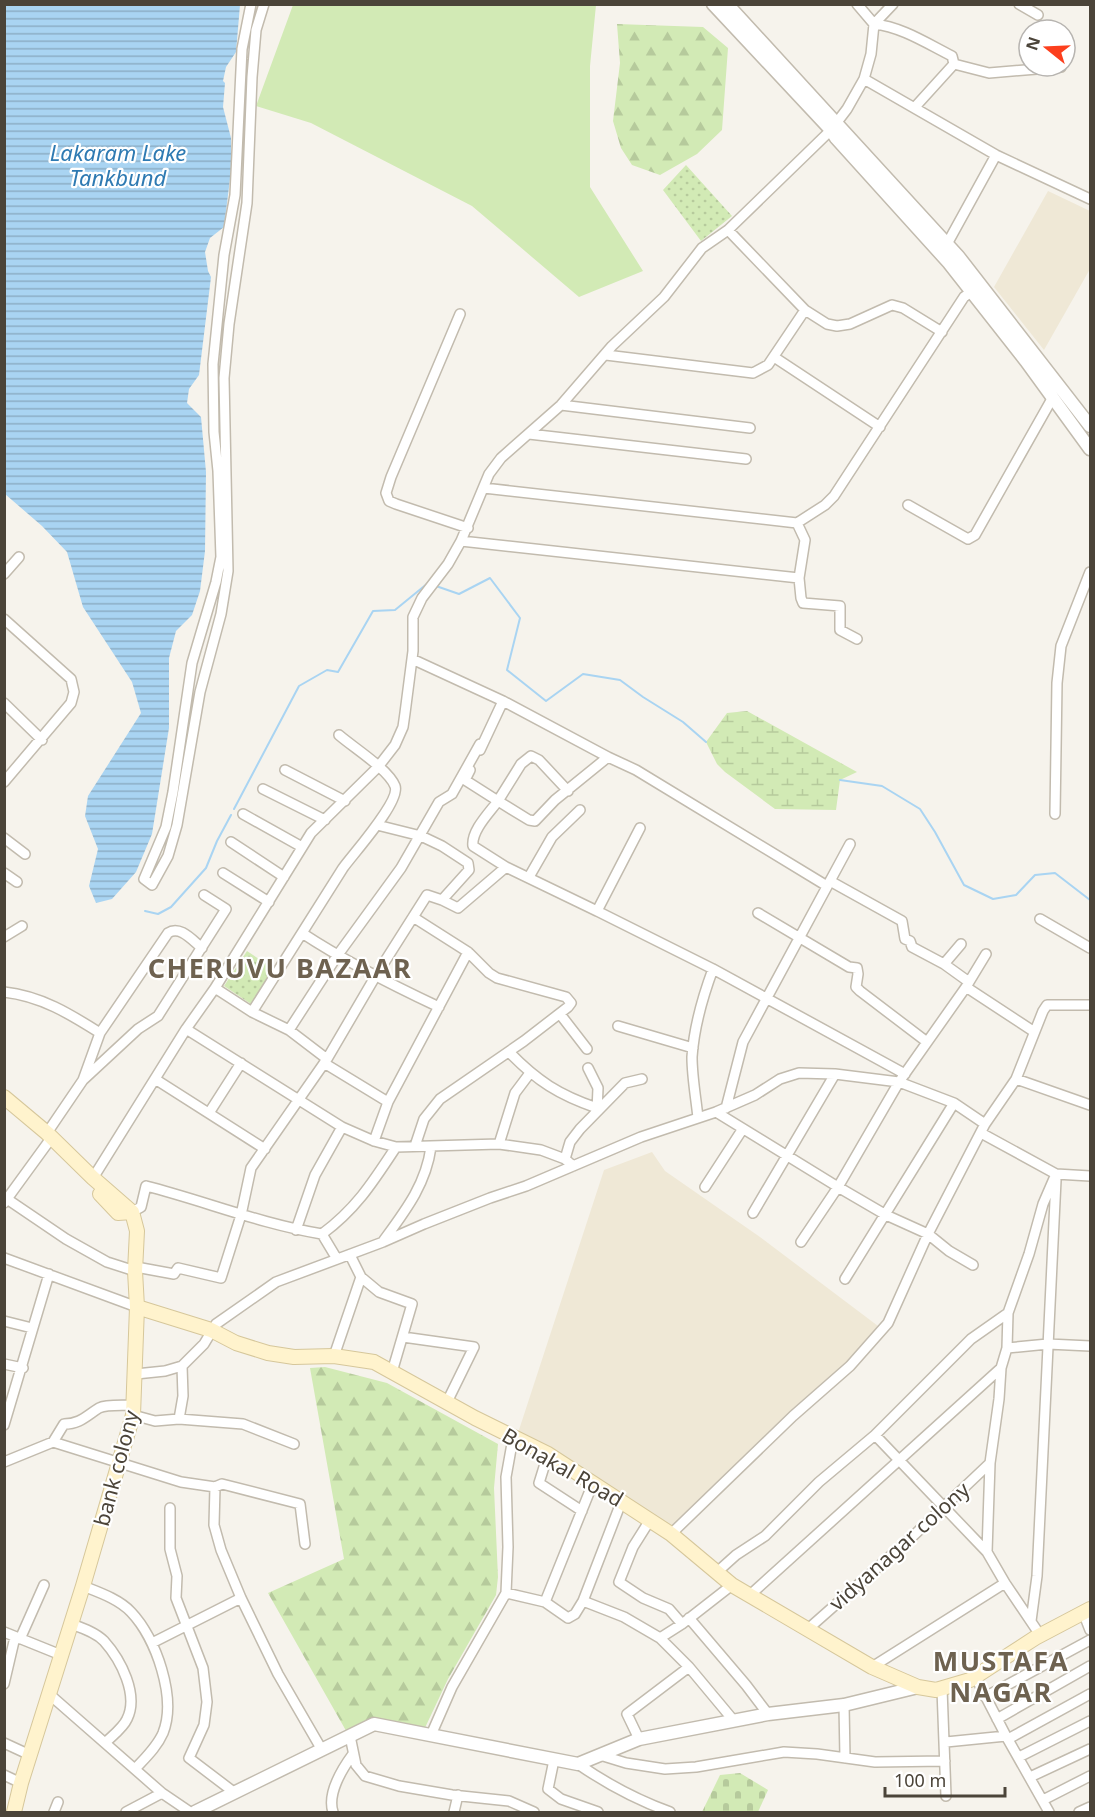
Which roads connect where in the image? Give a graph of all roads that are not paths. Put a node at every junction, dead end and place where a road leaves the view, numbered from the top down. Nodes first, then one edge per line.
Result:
1 (251, 4) edge
2 (264, 4) edge
3 (713, 4) edge
4 (727, 4) edge
5 (857, 4) edge
6 (893, 4) edge
7 (1019, 4) edge
8 (1038, 15) dead end
9 (874, 24) junction
10 (954, 64) junction
11 (1017, 71) edge
12 (864, 79) junction
13 (915, 107) junction
14 (836, 130) junction
15 (996, 155) junction
16 (1090, 199) edge
17 (728, 230) junction
18 (947, 244) junction
19 (971, 292) junction
20 (805, 310) junction
21 (460, 314) dead end
22 (942, 332) junction
23 (606, 355) junction
24 (774, 357) junction
25 (1053, 397) junction
26 (561, 405) junction
27 (1090, 426) edge
28 (880, 427) junction
29 (750, 428) dead end
30 (529, 434) junction
31 (1090, 449) edge
32 (746, 459) dead end
33 (484, 488) junction
34 (908, 506) dead end
35 (797, 523) junction
36 (468, 528) junction
37 (461, 541) junction
38 (20, 557) dead end
39 (1090, 572) edge
40 (4, 574) edge
41 (799, 578) junction
42 (4, 619) edge
43 (856, 639) dead end
44 (412, 659) junction
45 (503, 701) junction
46 (4, 703) edge
47 (339, 735) dead end
48 (42, 740) junction
49 (480, 744) dead end
50 (608, 757) junction
51 (378, 767) junction
52 (285, 770) dead end
53 (4, 782) edge
54 (263, 789) dead end
55 (568, 791) junction
56 (345, 801) junction
57 (498, 801) junction
58 (580, 810) dead end
59 (243, 814) dead end
60 (1055, 814) dead end
61 (325, 820) junction
62 (377, 825) junction
63 (640, 828) dead end
64 (421, 836) junction
65 (4, 837) edge
66 (231, 842) dead end
67 (850, 844) dead end
68 (302, 847) junction
69 (25, 854) dead end
70 (506, 867) junction
71 (4, 873) edge
72 (223, 873) dead end
73 (284, 877) junction
74 (529, 877) junction
75 (17, 882) dead end
76 (828, 883) junction
77 (204, 895) dead end
78 (442, 900) junction
79 (269, 902) junction
80 (597, 911) junction
81 (758, 913) dead end
82 (412, 917) junction
83 (1040, 919) dead end
84 (22, 926) dead end
85 (302, 933) junction
86 (4, 936) edge
87 (801, 938) junction
88 (961, 944) dead end
89 (202, 948) junction
90 (1090, 948) edge
91 (468, 952) junction
92 (986, 954) dead end
93 (337, 956) junction
94 (944, 964) junction
95 (713, 969) junction
96 (375, 977) junction
97 (968, 985) junction
98 (215, 988) junction
99 (4, 992) edge
100 (766, 998) junction
101 (1090, 1005) edge
102 (439, 1007) junction
103 (252, 1012) junction
104 (560, 1014) junction
105 (618, 1026) dead end
106 (186, 1029) junction
107 (290, 1030) junction
108 (1033, 1031) junction
109 (100, 1033) junction
110 (927, 1042) junction
111 (693, 1048) junction
112 (587, 1049) dead end
113 (509, 1052) junction
114 (326, 1061) junction
115 (241, 1063) junction
116 (588, 1068) dead end
117 (530, 1073) junction
118 (835, 1074) junction
119 (905, 1074) junction
120 (154, 1079) junction
121 (642, 1079) dead end
122 (1016, 1079) junction
123 (83, 1080) junction
124 (899, 1082) junction
125 (4, 1097) edge
126 (300, 1100) junction
127 (388, 1102) junction
128 (954, 1103) junction
129 (1090, 1105) edge
130 (4, 1106) edge
131 (726, 1108) junction
132 (597, 1111) junction
133 (716, 1112) junction
134 (209, 1113) junction
135 (698, 1118) junction
136 (985, 1124) junction
137 (342, 1127) junction
138 (742, 1130) junction
139 (981, 1133) junction
140 (49, 1137) junction
141 (374, 1141) junction
142 (499, 1144) junction
143 (415, 1146) junction
144 (396, 1147) junction
145 (431, 1147) junction
146 (265, 1149) junction
147 (787, 1157) junction
148 (569, 1162) junction
149 (1056, 1174) junction
150 (1090, 1176) edge
151 (93, 1178) junction
152 (705, 1187) dead end
153 (838, 1187) junction
154 (6, 1201) edge
155 (132, 1212) junction
156 (753, 1213) dead end
157 (242, 1215) junction
158 (886, 1215) junction
159 (296, 1230) junction
160 (322, 1234) junction
161 (928, 1234) junction
162 (383, 1242) junction
163 (801, 1242) dead end
164 (350, 1255) junction
165 (4, 1258) edge
166 (337, 1259) junction
167 (973, 1265) dead end
168 (136, 1269) junction
169 (48, 1274) junction
170 (361, 1277) junction
171 (845, 1279) dead end
172 (137, 1307) junction
173 (1008, 1313) junction
174 (4, 1321) edge
175 (32, 1328) junction
176 (211, 1330) junction
177 (403, 1337) junction
178 (1048, 1344) junction
179 (1090, 1346) edge
180 (1007, 1348) junction
181 (334, 1356) junction
182 (4, 1364) edge
183 (182, 1366) junction
184 (23, 1368) junction
185 (1001, 1368) junction
186 (392, 1372) junction
187 (136, 1374) junction
188 (447, 1402) junction
189 (133, 1410) junction
190 (179, 1419) junction
191 (4, 1425) edge
192 (875, 1435) junction
193 (513, 1438) junction
194 (53, 1442) junction
195 (294, 1444) dead end
196 (548, 1454) junction
197 (120, 1461) junction
198 (898, 1461) junction
199 (4, 1462) edge
200 (990, 1463) junction
201 (593, 1483) junction
202 (215, 1487) junction
203 (622, 1500) junction
204 (170, 1508) dead end
205 (944, 1508) junction
206 (582, 1511) junction
207 (650, 1520) junction
208 (671, 1534) junction
209 (304, 1544) dead end
210 (987, 1552) junction
211 (716, 1573) junction
212 (1005, 1583) junction
213 (44, 1585) dead end
214 (82, 1586) junction
215 (732, 1586) junction
216 (506, 1593) junction
217 (750, 1595) junction
218 (241, 1598) junction
219 (583, 1601) junction
220 (545, 1602) junction
221 (1088, 1607) edge
222 (686, 1621) junction
223 (71, 1624) junction
224 (187, 1625) junction
225 (1034, 1625) junction
226 (808, 1629) junction
227 (1090, 1630) edge
228 (4, 1632) edge
229 (17, 1638) junction
230 (660, 1638) junction
231 (1090, 1640) edge
232 (152, 1642) junction
233 (61, 1655) junction
234 (1090, 1666) edge
235 (688, 1667) junction
236 (872, 1667) junction
237 (975, 1676) junction
238 (958, 1683) junction
239 (4, 1684) edge
240 (918, 1687) junction
241 (942, 1689) junction
242 (49, 1694) junction
243 (1090, 1694) edge
244 (985, 1697) junction
245 (844, 1705) junction
246 (768, 1714) junction
247 (997, 1719) junction
248 (734, 1721) junction
249 (1090, 1721) edge
250 (431, 1734) junction
251 (350, 1736) junction
252 (1007, 1738) junction
253 (639, 1739) junction
254 (946, 1742) junction
255 (4, 1743) edge
256 (105, 1743) junction
257 (1090, 1749) edge
258 (322, 1750) junction
259 (30, 1755) junction
260 (353, 1755) junction
261 (600, 1755) junction
262 (1019, 1757) junction
263 (845, 1758) junction
264 (554, 1760) junction
265 (945, 1761) junction
266 (578, 1764) junction
267 (135, 1769) junction
268 (4, 1775) edge
269 (1090, 1776) edge
270 (1030, 1777) junction
271 (21, 1783) junction
272 (162, 1793) junction
273 (235, 1793) junction
274 (458, 1796) junction
275 (946, 1796) dead end
276 (1043, 1800) junction
277 (58, 1802) dead end
278 (1090, 1807) edge
279 (11, 1808) edge
280 (54, 1812) edge
281 (126, 1812) edge
282 (190, 1812) edge
283 (195, 1812) edge
284 (333, 1812) edge
285 (454, 1812) edge
286 (534, 1812) edge
287 (598, 1812) edge
288 (670, 1812) edge
289 (1049, 1812) edge
290 (1079, 1812) edge

1 - 2 street
3 - 14 street
4 - 14 street
5 - 9 street
6 - 9 street
7 - 8 street
9 - 10 street
9 - 12 street
10 - 11 street
10 - 13 street
12 - 13 street
12 - 14 street
13 - 15 street
14 - 17 street
14 - 18 street
14 - 19 street
15 - 16 street
15 - 18 street
17 - 20 street
17 - 23 street
18 - 27 street
19 - 22 street
19 - 25 street
20 - 22 street
20 - 24 street
21 - 36 street
22 - 28 street
23 - 24 street
23 - 26 street
24 - 28 street
25 - 31 street
25 - 34 street
26 - 29 street
26 - 30 street
28 - 35 street
30 - 32 street
30 - 33 street
33 - 35 street
33 - 36 street
35 - 41 street
36 - 37 street
37 - 41 street
37 - 44 street
38 - 40 street
39 - 60 street
41 - 43 street
42 - 48 street
44 - 45 street
44 - 51 street
45 - 50 street
45 - 57 street
46 - 48 street
47 - 51 street
48 - 53 street
49 - 64 street
50 - 55 street
50 - 76 street
51 - 56 street
51 - 62 street
52 - 56 street
54 - 61 street
55 - 57 street
55 - 57 street
56 - 61 street
57 - 70 street
58 - 74 street
59 - 68 street
61 - 68 street
62 - 64 street
62 - 85 street
63 - 80 street
64 - 78 street
64 - 93 street
65 - 69 street
66 - 73 street
67 - 76 street
68 - 73 street
70 - 74 street
70 - 78 street
71 - 75 street
72 - 79 street
73 - 79 street
74 - 80 street
76 - 87 street
76 - 94 street
77 - 89 street
78 - 82 street
79 - 98 street
80 - 95 street
81 - 87 street
82 - 91 street
82 - 96 street
83 - 90 street
84 - 86 street
85 - 93 street
85 - 103 street
87 - 100 street
87 - 110 street
88 - 94 street
89 - 109 street
89 - 123 street
91 - 102 street
91 - 104 street
92 - 97 street
93 - 96 street
93 - 107 street
94 - 97 street
95 - 100 street
95 - 111 street
96 - 102 street
96 - 114 street
97 - 108 street
97 - 110 street
98 - 103 street
98 - 106 street
99 - 109 street
100 - 119 street
100 - 131 street
101 - 108 street
102 - 127 street
103 - 107 street
104 - 112 street
104 - 113 street
105 - 111 street
106 - 115 street
106 - 120 street
107 - 114 street
108 - 122 street
109 - 123 street
110 - 119 street
111 - 135 street
113 - 117 street
113 - 143 street
114 - 126 street
114 - 127 street
115 - 126 street
115 - 134 street
116 - 132 street
117 - 132 street
117 - 142 street
118 - 124 street
118 - 131 street
118 - 147 street
119 - 124 street
120 - 134 street
120 - 151 street
121 - 132 street
122 - 129 street
122 - 136 street
123 - 140 street
124 - 128 street
124 - 153 street
125 - 140 main road
126 - 137 street
126 - 146 street
127 - 141 street
128 - 136 street
128 - 158 street
130 - 140 main road
131 - 133 street
132 - 148 street
133 - 135 street
133 - 138 street
134 - 146 street
135 - 148 street
136 - 139 street
137 - 141 street
137 - 159 street
138 - 147 street
138 - 152 street
139 - 149 street
139 - 161 street
140 - 151 main road
140 - 154 street
140 - 155 main road
141 - 144 street
142 - 145 street
142 - 148 street
143 - 144 street
143 - 145 street
144 - 160 street
145 - 162 street
146 - 157 street
147 - 153 street
147 - 156 street
148 - 162 street
149 - 150 street
149 - 173 street
149 - 178 street
151 - 155 main road
153 - 158 street
153 - 163 street
154 - 168 street
155 - 157 street
155 - 168 main road, bank colony
157 - 159 street
157 - 168 street
158 - 161 street
158 - 171 street
159 - 160 street
160 - 166 street
161 - 167 street
161 - 208 street
162 - 164 street
164 - 166 street
164 - 170 street
165 - 169 street
166 - 176 street
168 - 172 main road, bank colony
169 - 172 street
169 - 175 street
170 - 177 street
170 - 181 street
172 - 176 main road, Bonakal Road
172 - 187 main road, bank colony
173 - 180 street
173 - 192 street
174 - 175 street
175 - 184 street
176 - 181 main road, Bonakal Road
176 - 183 street
177 - 186 street
177 - 188 street
178 - 179 street
178 - 180 street
178 - 225 street
180 - 185 street
181 - 186 main road, Bonakal Road
182 - 184 street
183 - 187 street
183 - 190 street
184 - 191 street
185 - 198 street
185 - 200 street
186 - 188 main road, Bonakal Road
187 - 189 main road, bank colony
188 - 193 main road, Bonakal Road
189 - 190 street
189 - 194 street
189 - 197 main road, bank colony
190 - 195 street
192 - 198 street
192 - 211 street
193 - 196 main road, Bonakal Road
193 - 216 street
194 - 197 street
194 - 199 street
196 - 201 main road, Bonakal Road
196 - 206 street
197 - 202 street
197 - 214 main road, bank colony
198 - 205 street
198 - 217 street
200 - 205 street, vidyanagar colony
200 - 210 street
201 - 203 main road, Bonakal Road
201 - 206 street
202 - 209 street
202 - 218 street
203 - 207 main road, Bonakal Road
203 - 219 street
204 - 224 street
205 - 210 street
205 - 226 street, vidyanagar colony
206 - 220 street
207 - 208 main road, Bonakal Road
207 - 222 street
208 - 211 main road, Bonakal Road
210 - 212 street
211 - 215 main road, Bonakal Road
212 - 225 street
212 - 236 street
213 - 229 street
214 - 223 main road, bank colony
214 - 232 street
215 - 217 main road, Bonakal Road
215 - 222 street
216 - 220 street
216 - 250 street
217 - 226 main road, Bonakal Road
218 - 224 street
218 - 258 street
219 - 220 street
219 - 230 street
221 - 225 main road, Bonakal Road
221 - 227 street
221 - 237 main road, Bonakal Road
222 - 230 street
222 - 246 street
223 - 233 main road, bank colony
223 - 256 street
224 - 232 street
224 - 273 street
225 - 238 main road, Bonakal Road
226 - 236 main road, Bonakal Road
228 - 229 street
229 - 233 street
229 - 239 street
230 - 235 street
231 - 244 street
232 - 267 street
233 - 242 main road, bank colony
234 - 247 street
235 - 248 street
235 - 253 street
236 - 240 main road, Bonakal Road
237 - 238 main road, Bonakal Road
237 - 244 street
238 - 241 main road, Bonakal Road
240 - 241 main road, Bonakal Road
240 - 245 street
241 - 254 street
242 - 256 street
242 - 259 main road, bank colony
243 - 252 street
244 - 247 street
245 - 246 street
245 - 263 street
246 - 248 street
247 - 252 street
248 - 253 street
249 - 262 street
250 - 251 street
250 - 264 street
251 - 258 street
251 - 260 street
252 - 254 street
252 - 262 street
253 - 261 street
254 - 265 street
255 - 259 street
256 - 267 street
257 - 270 street
258 - 273 street
259 - 271 main road, bank colony
260 - 274 street
260 - 284 street
261 - 263 street
261 - 266 street
262 - 270 street
263 - 265 street
264 - 266 street
264 - 287 street
265 - 275 street
266 - 288 street
267 - 272 street
268 - 271 street
269 - 276 street
270 - 276 street
271 - 279 main road, bank colony
272 - 281 street
272 - 282 street
273 - 283 street
274 - 285 street
274 - 286 street
276 - 289 street
277 - 280 street
278 - 290 street

